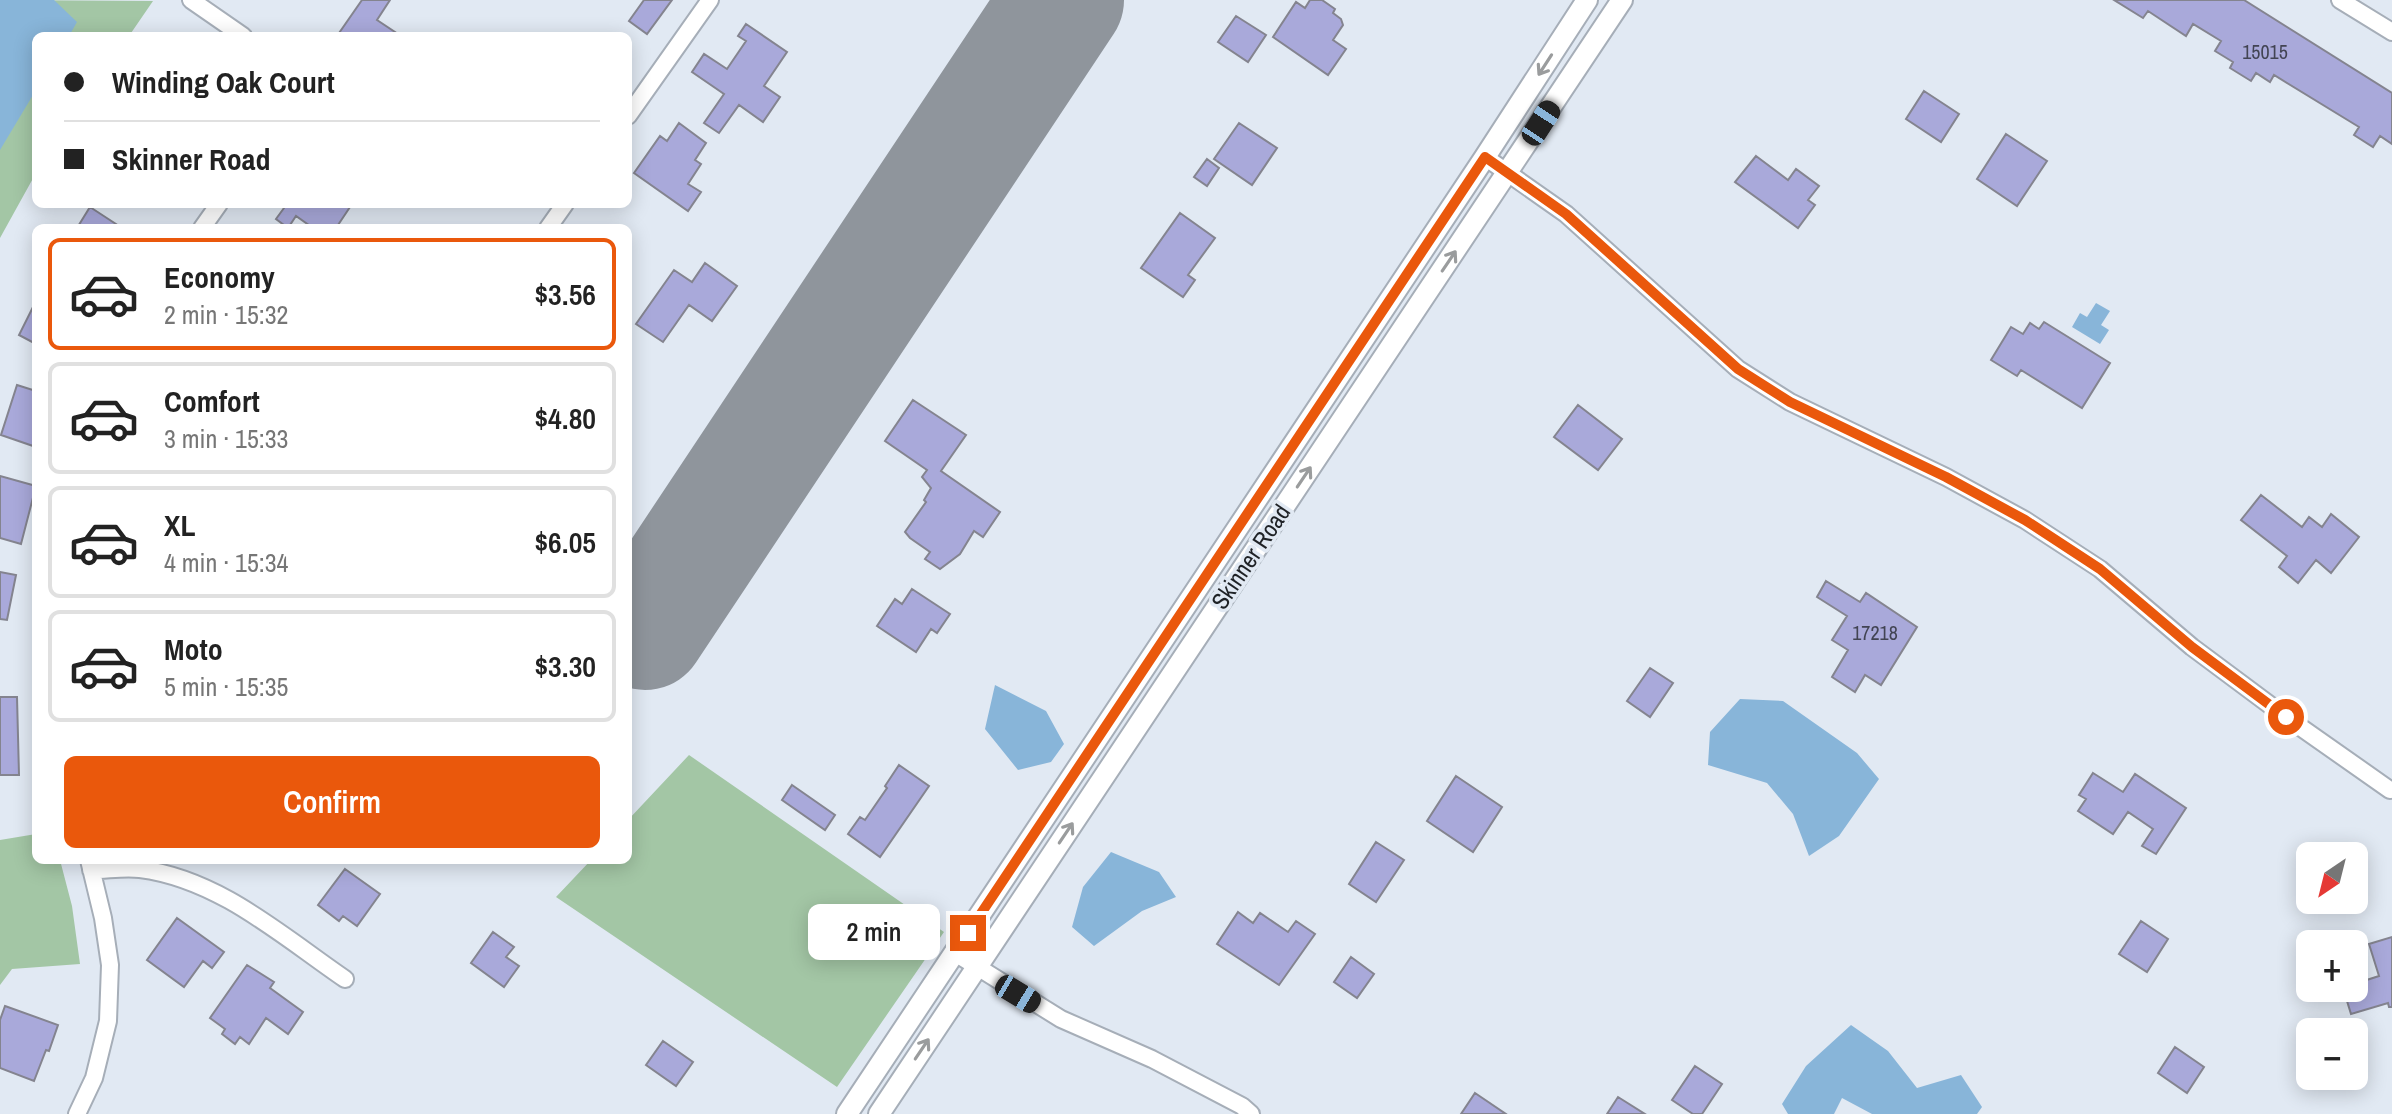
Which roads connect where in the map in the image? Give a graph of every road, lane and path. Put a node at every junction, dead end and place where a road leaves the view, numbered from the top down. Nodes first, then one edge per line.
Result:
1 (191, 0) edge
2 (710, 0) edge
3 (1587, 0) edge
4 (1622, 0) edge
5 (2340, 0) edge
6 (237, 32) edge
7 (2392, 32) edge
8 (632, 110) edge
9 (1485, 157) junction
10 (1508, 172) junction
11 (2390, 790) edge
12 (90, 865) edge
13 (955, 953) junction
14 (976, 968) junction
15 (345, 979) dead end
16 (77, 1114) edge
17 (847, 1114) edge
18 (879, 1114) edge
19 (1251, 1114) edge

1 - 6 street
2 - 8 street
3 -> 9 street, Skinner Road
4 - 10 street, Skinner Road
5 - 7 street
9 - 10 street
9 - 13 street, Skinner Road
10 - 11 street
14 -> 10 street, Skinner Road
12 - 15 street
12 - 16 street
13 - 14 street
13 - 17 street, Skinner Road
18 -> 14 street, Skinner Road
14 - 19 street

